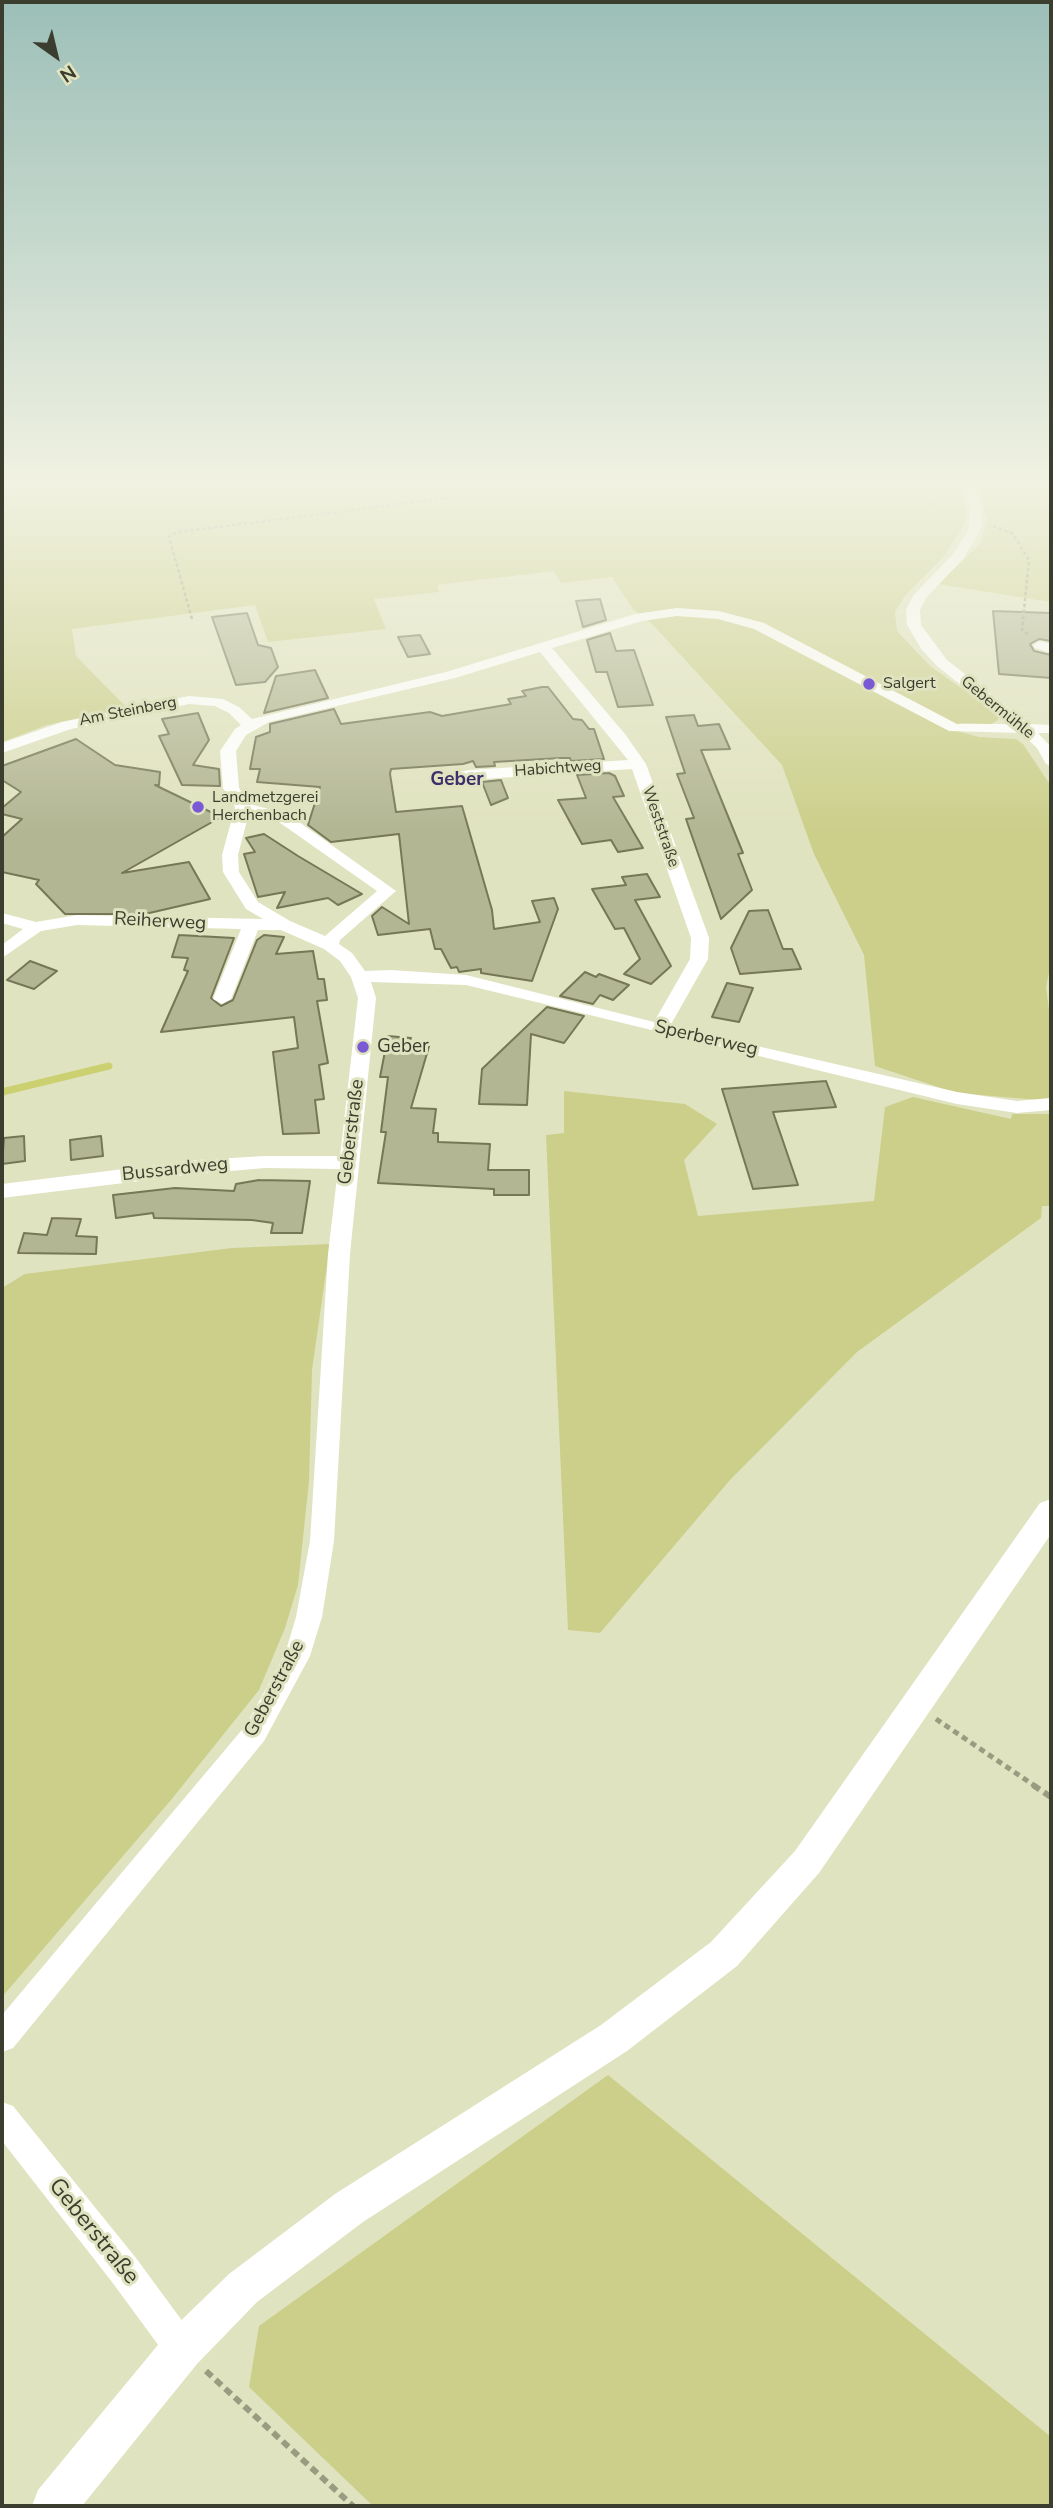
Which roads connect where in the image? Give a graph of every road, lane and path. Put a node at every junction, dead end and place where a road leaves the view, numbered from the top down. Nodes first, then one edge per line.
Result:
1 (189, 599) edge
2 (918, 599) edge
3 (1025, 599) edge
4 (192, 619) dead end
5 (542, 645) junction
6 (1046, 647) edge
7 (250, 725) junction
8 (1024, 728) junction
9 (1051, 729) edge
10 (2, 748) edge
11 (1051, 761) edge
12 (638, 764) junction
13 (437, 781) dead end
14 (243, 807) junction
15 (2, 918) edge
16 (251, 925) junction
17 (284, 925) junction
18 (36, 927) junction
19 (330, 945) junction
20 (2, 953) edge
21 (360, 976) junction
22 (222, 999) dead end
23 (659, 1029) junction
24 (1051, 1104) edge
25 (349, 1163) junction
26 (2, 1191) edge
27 (1051, 1511) edge
28 (915, 1705) junction
29 (1051, 1797) edge
30 (2, 2039) edge
31 (2, 2117) edge
32 (182, 2349) junction
33 (54, 2506) edge
34 (353, 2506) edge

1 - 4 path
2 - 8 street, Gebermühle
3 - 6 path
5 - 7 street
5 - 8 street
5 - 12 street, Weststraße
7 - 10 street, Am Steinberg
7 - 14 street
8 - 9 street
8 - 11 street, Gebermühle
12 - 13 street, Habichtweg
12 - 23 street, Weststraße
14 - 17 street
14 - 19 street
15 - 18 street, Reiherweg
16 - 17 street, Reiherweg
16 - 18 street, Reiherweg
16 - 22 street
17 - 19 street
18 - 20 street
19 - 21 street
21 - 23 street, Sperberweg
21 - 25 street, Geberstraße
23 - 24 street, Sperberweg
25 - 26 street, Bussardweg
25 - 30 street, Geberstraße
27 - 28 street
28 - 29 path
28 - 32 street
31 - 32 street, Geberstraße
32 - 33 street
32 - 34 path

